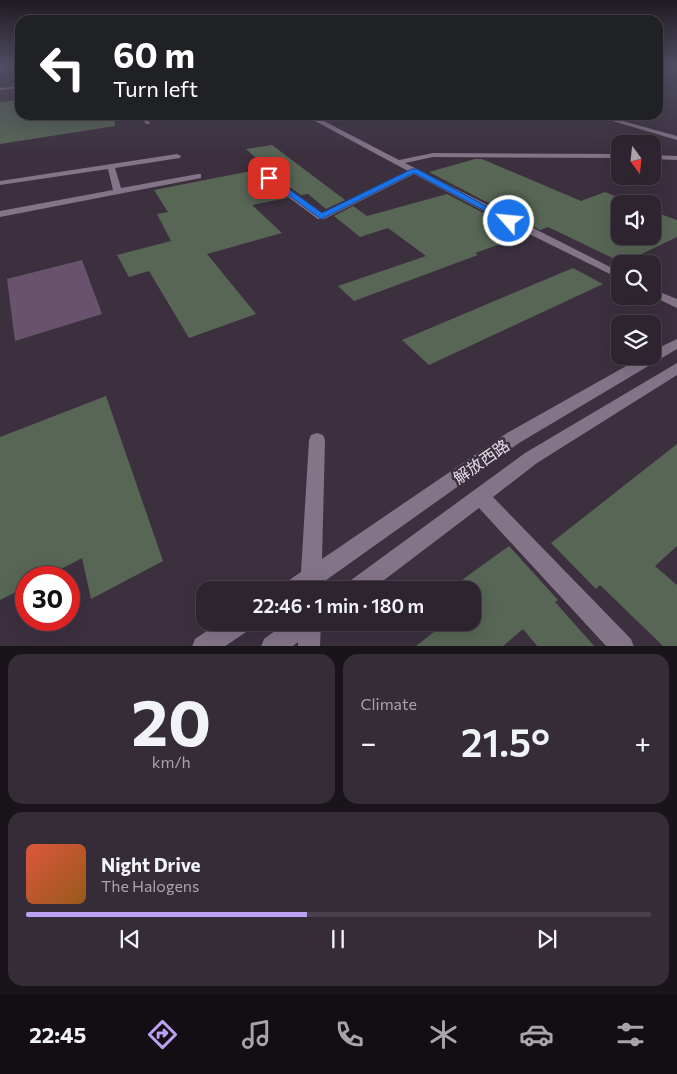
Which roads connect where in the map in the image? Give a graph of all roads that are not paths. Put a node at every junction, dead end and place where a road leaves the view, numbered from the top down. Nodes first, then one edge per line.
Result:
1 (146, 120) edge
2 (321, 120) edge
3 (613, 120) edge
4 (148, 123) dead end
5 (677, 138) edge
6 (178, 156) dead end
7 (611, 156) edge
8 (661, 157) edge
9 (677, 158) edge
10 (398, 162) junction
11 (111, 166) junction
12 (256, 168) dead end
13 (414, 171) junction
14 (198, 176) dead end
15 (0, 183) edge
16 (118, 192) junction
17 (0, 214) edge
18 (611, 272) edge
19 (661, 296) edge
20 (677, 304) edge
21 (677, 343) edge
22 (677, 368) edge
23 (317, 440) dead end
24 (480, 496) junction
25 (312, 581) edge
26 (316, 581) edge
27 (366, 581) edge
28 (227, 631) edge
29 (295, 631) edge
30 (309, 631) edge
31 (203, 646) edge
32 (272, 646) edge
33 (310, 646) edge
34 (623, 646) edge

1 - 4 street
2 - 10 street
3 - 5 street
6 - 11 street
7 - 10 street
8 - 9 street
10 - 13 street
11 - 15 street
11 - 16 street
12 - 13 street
13 - 18 street
14 - 16 street
16 - 17 street
19 - 20 street
21 - 26 street, 解放西路
22 - 24 street, 解放西路
23 - 25 street
24 - 27 street, 解放西路
24 - 34 street
28 - 31 street
29 - 32 street
30 - 33 street

